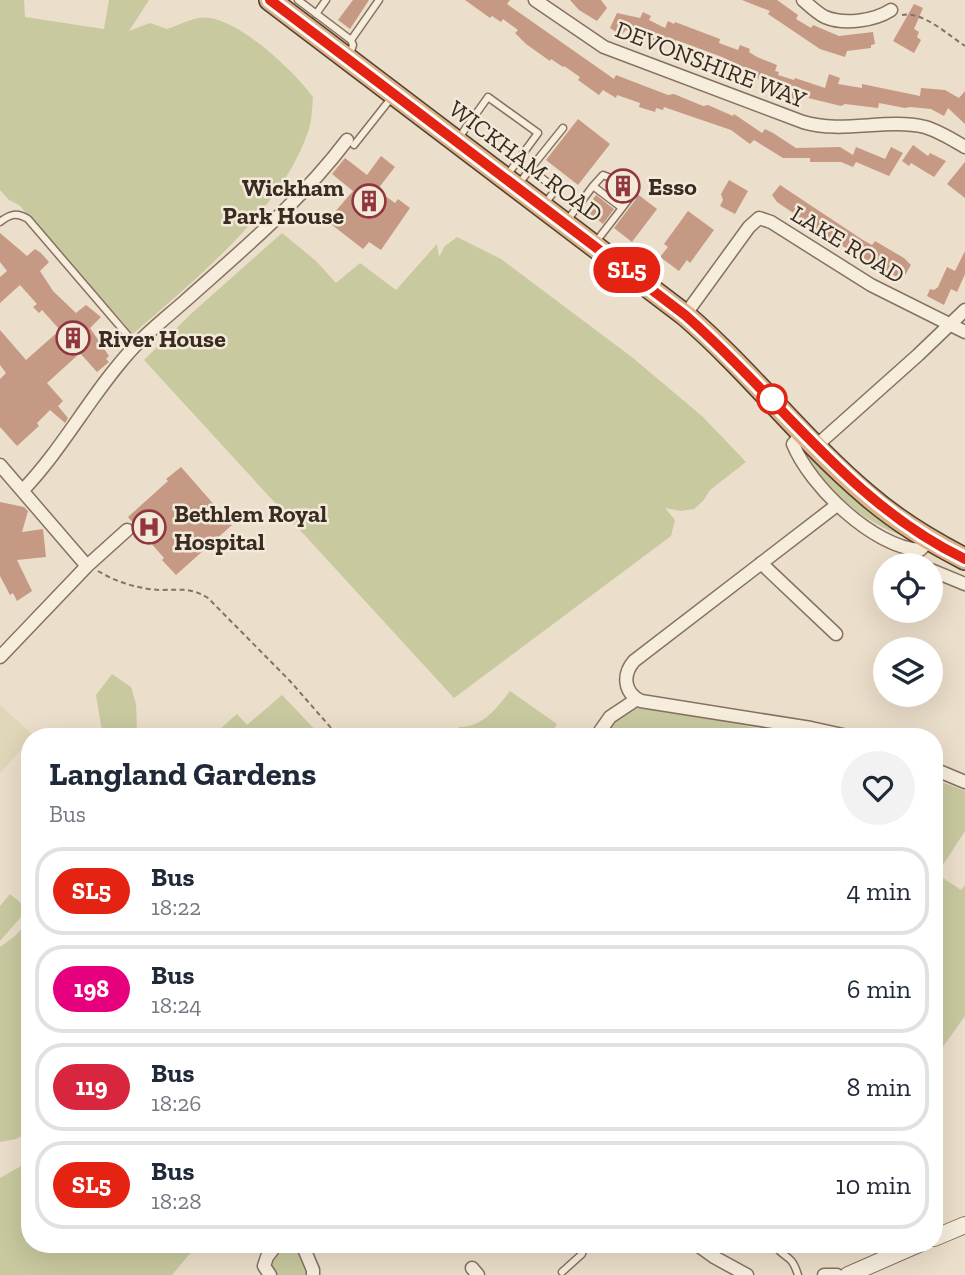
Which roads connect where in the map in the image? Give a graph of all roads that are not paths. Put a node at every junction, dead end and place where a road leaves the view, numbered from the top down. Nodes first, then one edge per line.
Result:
1 (270, 0) edge
2 (298, 0) edge
3 (326, 0) edge
4 (379, 0) edge
5 (535, 0) edge
6 (803, 0) edge
7 (891, 10) road end
8 (316, 14) junction
9 (349, 50) junction
10 (393, 95) junction
11 (563, 128) dead end
12 (456, 142) junction
13 (351, 143) joint
14 (965, 147) edge
15 (530, 169) junction
16 (613, 178) dead end
17 (511, 183) junction
18 (593, 186) junction
19 (629, 190) dead end
20 (543, 207) junction
21 (622, 208) junction
22 (0, 222) edge
23 (565, 223) junction
24 (594, 245) junction
25 (965, 310) edge
26 (685, 315) junction
27 (951, 324) junction
28 (965, 332) edge
29 (136, 345) junction
30 (809, 439) junction
31 (0, 465) edge
32 (23, 490) junction
33 (837, 505) junction
34 (127, 530) dead end
35 (925, 545) junction
36 (925, 553) edge
37 (965, 559) edge
38 (761, 563) junction
39 (87, 566) junction
40 (943, 575) edge
41 (965, 584) edge
42 (836, 634) dead end
43 (0, 657) edge
44 (637, 699) junction
45 (602, 728) edge
46 (815, 728) edge
47 (943, 773) edge
48 (965, 782) edge
49 (965, 1225) edge
50 (943, 1234) edge
51 (270, 1253) edge
52 (306, 1253) edge
53 (582, 1253) edge
54 (708, 1253) edge
55 (781, 1253) edge
56 (896, 1253) edge
57 (562, 1272) dead end
58 (847, 1274) edge
59 (270, 1275) edge
60 (313, 1275) edge
61 (747, 1275) edge
62 (798, 1275) edge
63 (824, 1275) edge

1 - 9 highway, WICKHAM ROAD
2 - 8 lane
3 - 8 lane
4 - 9 lane
5 - 14 street, DEVONSHIRE WAY
6 - 7 street
8 - 9 lane
9 - 10 highway, WICKHAM ROAD
10 - 12 highway, WICKHAM ROAD
10 - 13 lane
11 - 15 lane
12 - 17 highway, WICKHAM ROAD
12 - 17 lane
13 - 29 street
15 - 17 lane
15 - 20 lane
16 - 18 lane
17 - 20 highway, WICKHAM ROAD
18 - 21 lane
18 - 23 lane
19 - 21 lane
20 - 23 highway, WICKHAM ROAD
21 - 24 lane
22 - 29 lane
23 - 24 highway, WICKHAM ROAD
24 - 26 highway, WICKHAM ROAD
25 - 27 street
26 - 27 street, LAKE ROAD
26 - 30 highway, WICKHAM ROAD
27 - 28 street
27 - 30 street
29 - 32 street
30 - 33 street, WICKHAM ROAD
30 - 35 highway, WICKHAM ROAD
31 - 32 street
32 - 39 street
33 - 35 street, WICKHAM ROAD
33 - 38 street
34 - 39 street
35 - 36 street
35 - 37 highway, WICKHAM ROAD
38 - 42 street
38 - 44 street
39 - 43 street
40 - 41 street
44 - 45 street
44 - 46 street
47 - 48 street
49 - 50 street
51 - 59 street
52 - 60 street
53 - 57 lane
54 - 61 street
55 - 62 lane
56 - 58 street
58 - 63 street

